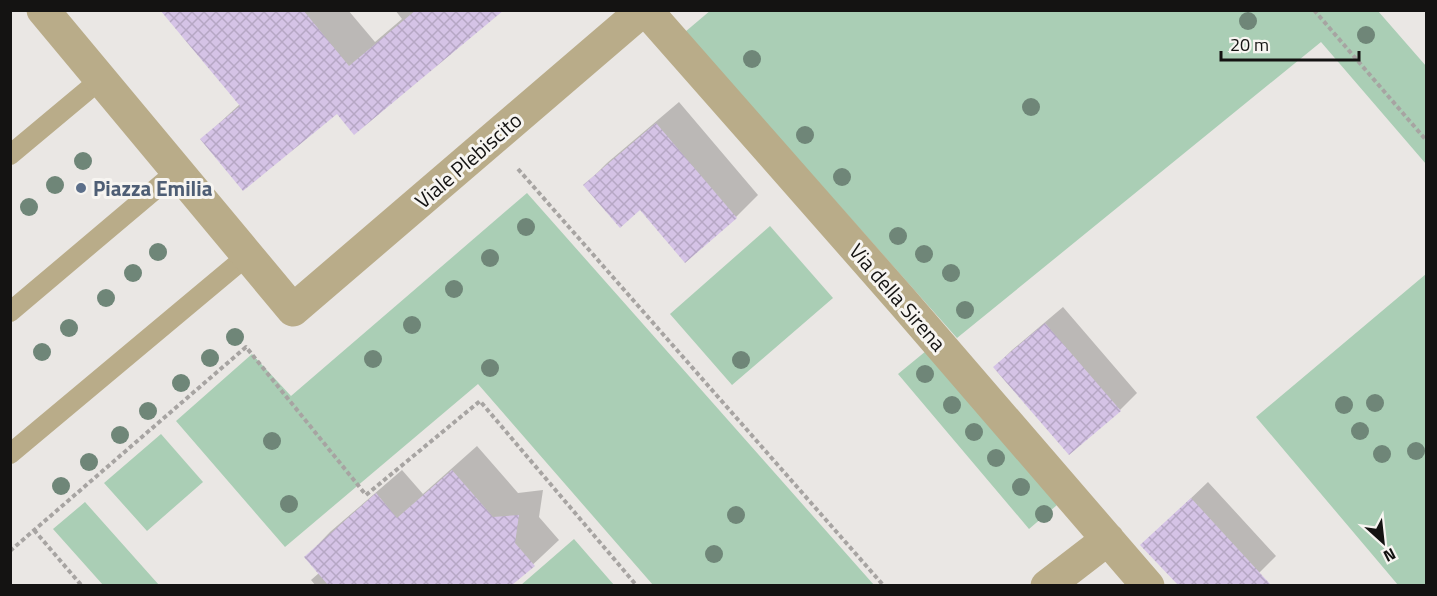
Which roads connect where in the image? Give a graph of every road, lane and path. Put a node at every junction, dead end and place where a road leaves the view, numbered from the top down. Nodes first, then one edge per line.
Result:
1 (43, 10) edge
2 (644, 10) edge
3 (1314, 10) edge
4 (100, 79) junction
5 (493, 139) junction
6 (1426, 140) edge
7 (10, 155) edge
8 (177, 171) junction
9 (248, 255) junction
10 (10, 312) edge
11 (10, 453) edge
12 (34, 530) junction
13 (1108, 539) junction
14 (10, 550) edge
15 (82, 585) edge
16 (637, 585) edge
17 (884, 585) edge
18 (1047, 585) edge
19 (1148, 585) edge

1 - 4 street
2 - 5 street, Viale Plebiscito
2 - 13 street, Via della Sirena
3 - 6 path
4 - 7 lane
4 - 8 street
5 - 9 street, Viale Plebiscito
5 - 17 path
8 - 9 street
8 - 10 lane
9 - 11 lane
12 - 14 path
12 - 15 path
12 - 16 path
13 - 18 street
13 - 19 street, Via della Sirena

